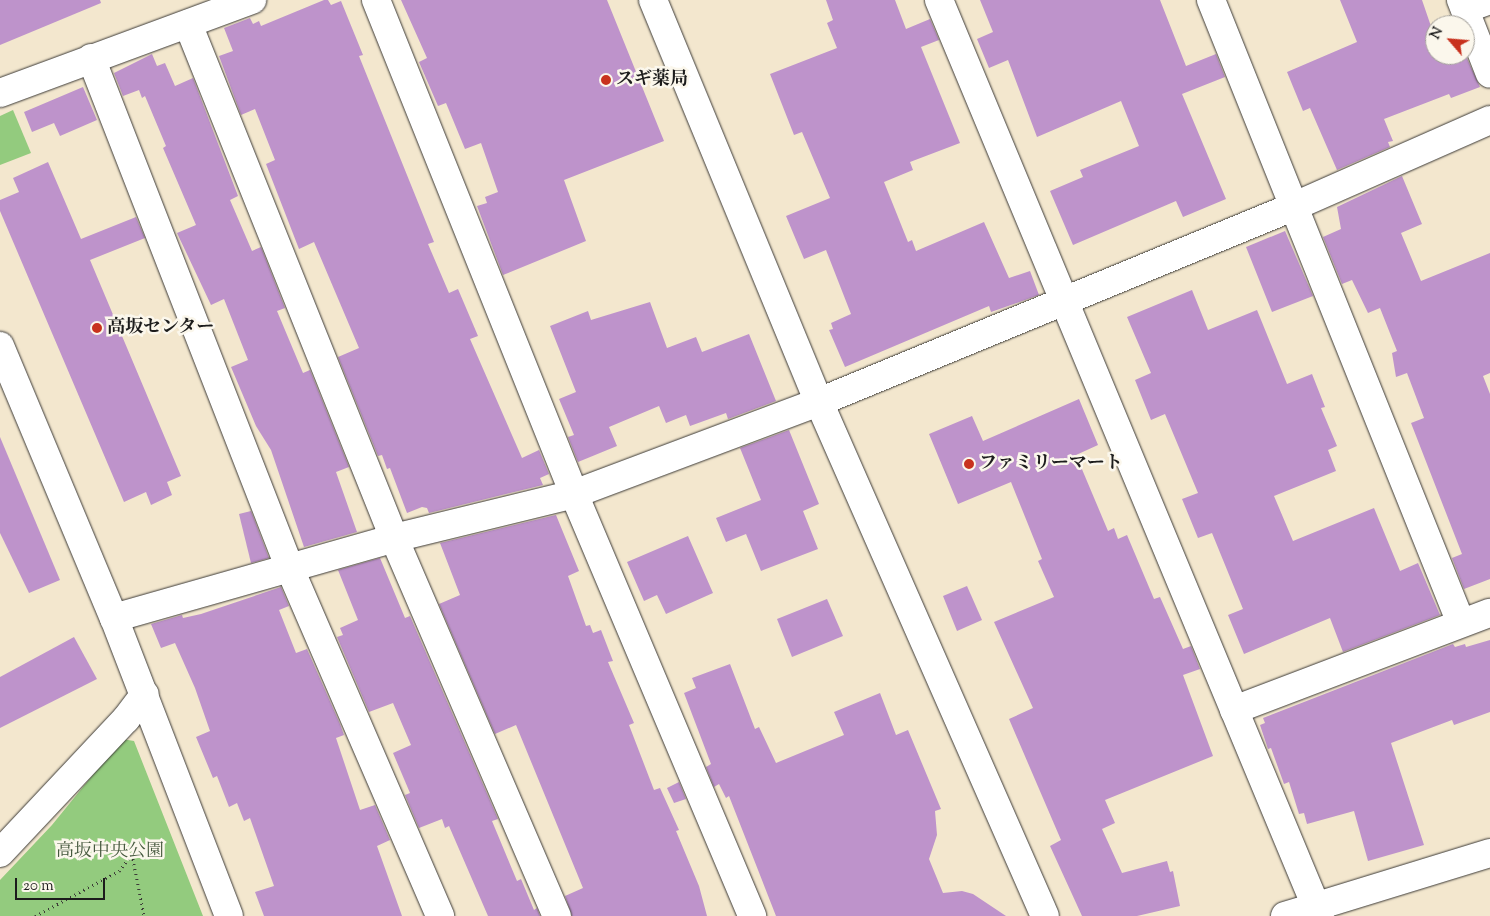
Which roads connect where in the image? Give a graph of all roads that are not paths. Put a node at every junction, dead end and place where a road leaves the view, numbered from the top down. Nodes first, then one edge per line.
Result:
1 (252, 0) edge
2 (376, 0) edge
3 (653, 0) edge
4 (939, 0) edge
5 (1212, 0) edge
6 (1472, 3) edge
7 (188, 24) junction
8 (91, 58) junction
9 (1490, 74) edge
10 (0, 93) edge
11 (1490, 120) edge
12 (1295, 206) junction
13 (1064, 300) junction
14 (0, 346) edge
15 (7, 384) edge
16 (819, 402) junction
17 (574, 494) junction
18 (394, 538) junction
19 (290, 569) junction
20 (1490, 613) edge
21 (114, 618) junction
22 (1461, 623) junction
23 (144, 694) junction
24 (1234, 710) junction
25 (0, 853) edge
26 (1490, 854) edge
27 (1318, 912) edge
28 (230, 916) edge
29 (440, 916) edge
30 (556, 916) edge
31 (752, 916) edge
32 (1045, 916) edge
33 (1284, 916) edge

1 - 7 street
2 - 17 street
3 - 16 street
4 - 13 street
5 - 12 street
6 - 9 street
7 - 8 street
7 - 18 street
8 - 10 street
8 - 19 street
11 - 12 street
12 - 13 street
12 - 22 street
13 - 16 street
13 - 24 street
14 - 15 street
15 - 21 street
16 - 17 street
16 - 32 street
17 - 18 street
17 - 31 street
18 - 19 street
18 - 30 street
19 - 21 street
19 - 29 street
20 - 22 street
21 - 23 street
22 - 24 street
23 - 25 street
23 - 28 street
24 - 27 street
26 - 27 street
27 - 33 street

